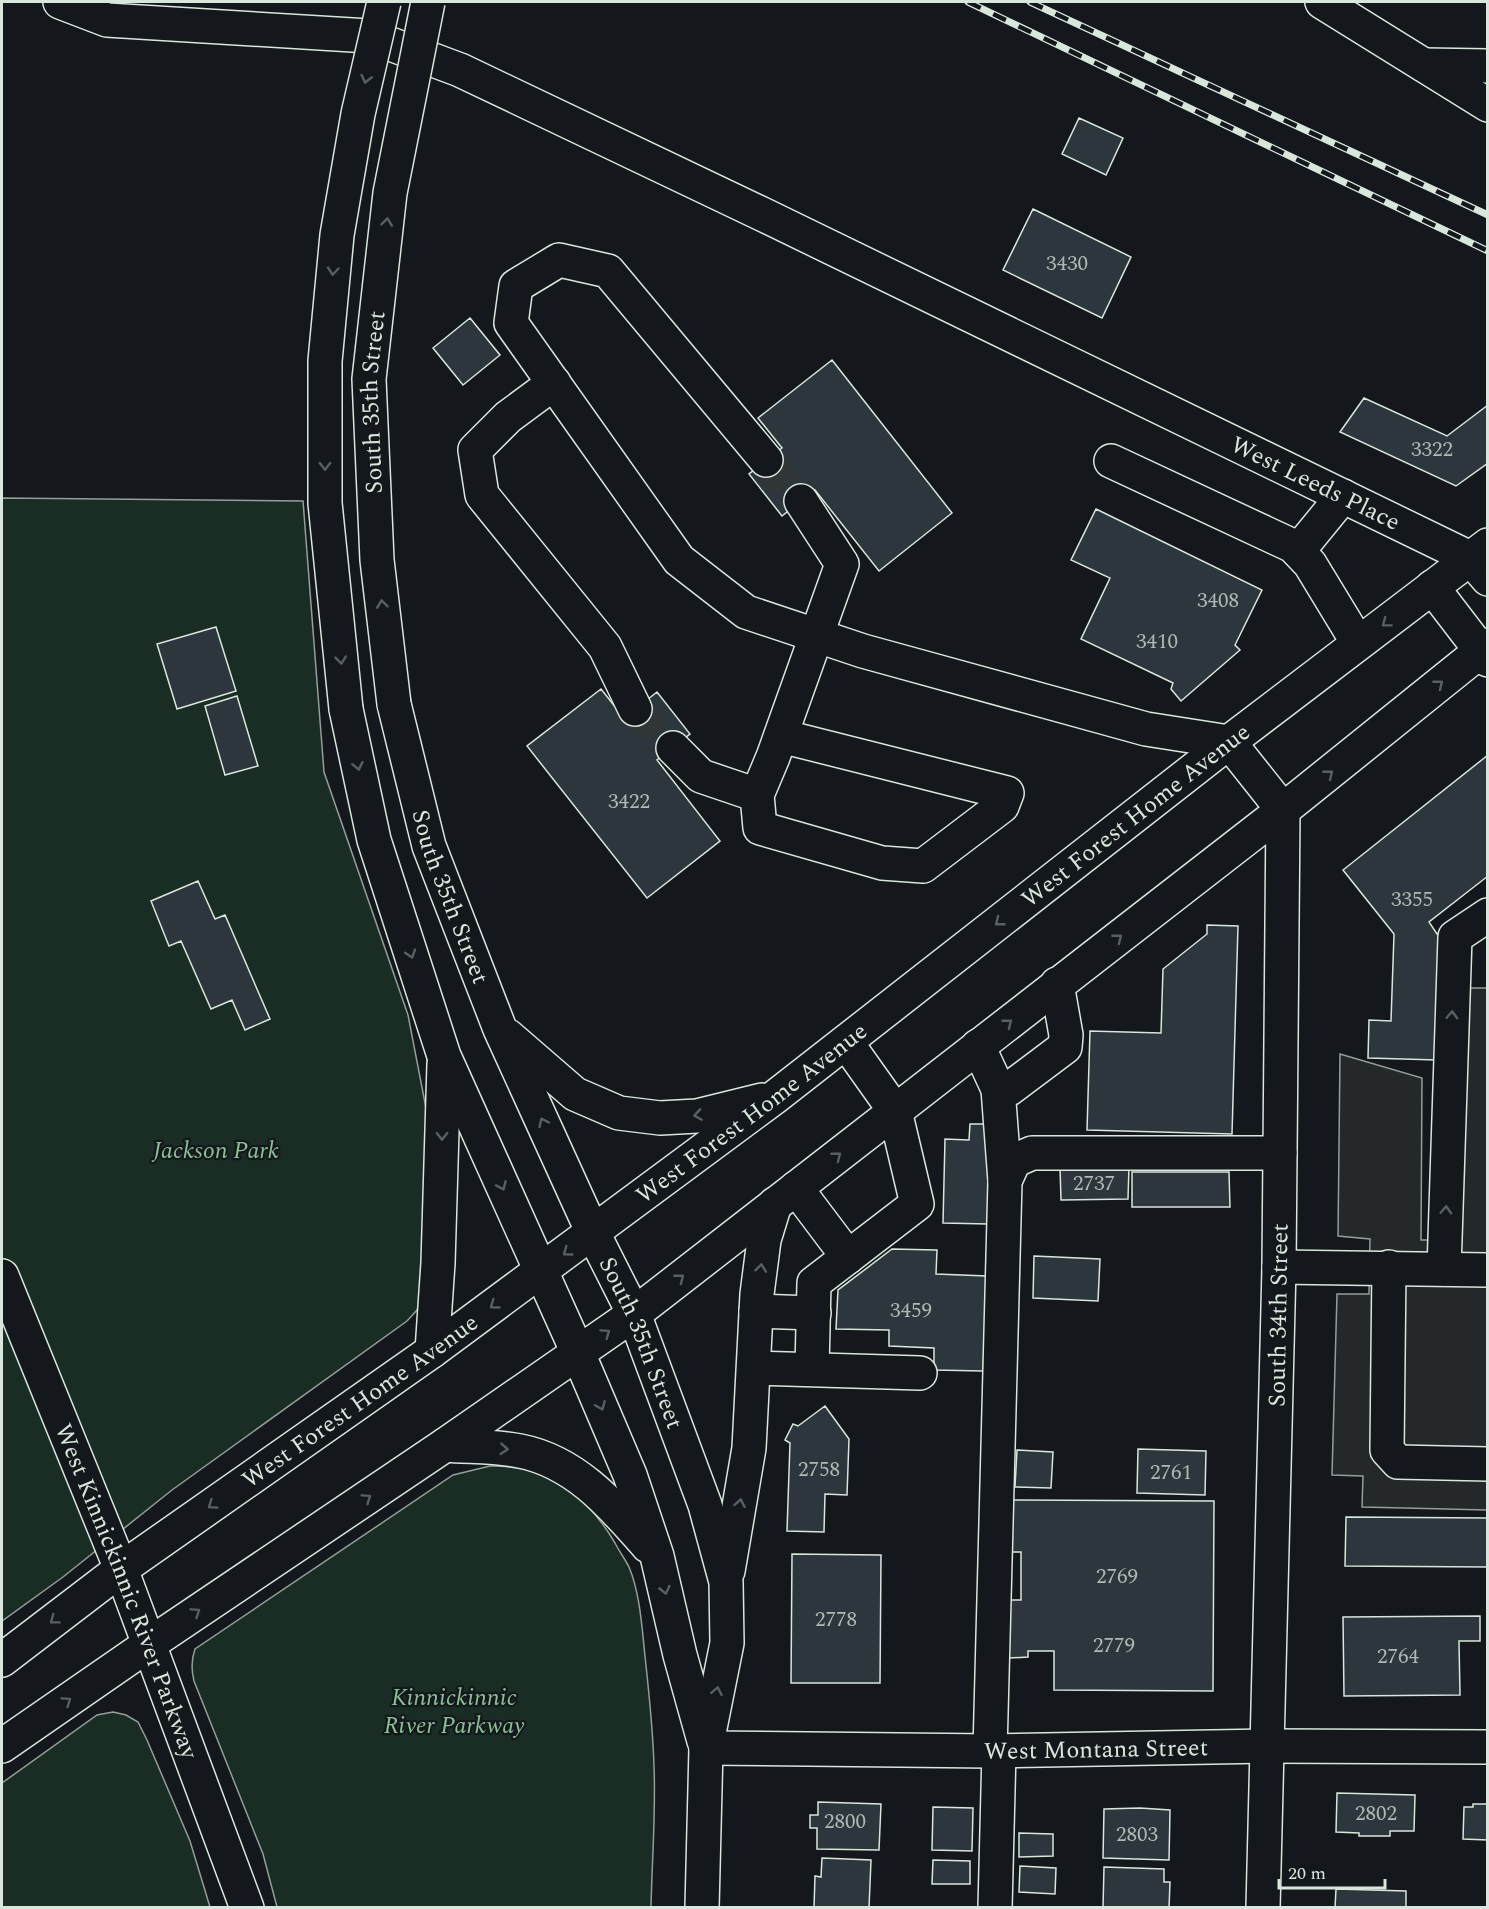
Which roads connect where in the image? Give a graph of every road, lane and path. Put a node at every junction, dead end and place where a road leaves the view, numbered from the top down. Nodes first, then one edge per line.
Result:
1 (60, 2) edge
2 (384, 2) edge
3 (428, 2) edge
4 (1322, 2) edge
5 (1424, 65) junction
6 (1488, 66) edge
7 (1488, 105) edge
8 (554, 383) junction
9 (766, 460) tunnel mouth
10 (1111, 461) dead end
11 (1343, 496) junction
12 (801, 501) tunnel mouth
13 (1298, 551) junction
14 (1482, 561) edge
15 (1432, 587) junction
16 (816, 635) junction
17 (1358, 644) junction
18 (1485, 652) edge
19 (636, 709) tunnel mouth
20 (781, 736) junction
21 (1228, 742) junction
22 (673, 748) tunnel mouth
23 (757, 795) junction
24 (1283, 810) junction
25 (1488, 915) edge
26 (1057, 984) junction
27 (500, 1029) junction
28 (846, 1042) junction
29 (978, 1046) junction
30 (444, 1056) junction
31 (998, 1089) junction
32 (775, 1097) junction
33 (895, 1111) junction
34 (1280, 1153) junction
35 (1005, 1181) junction
36 (786, 1196) junction
37 (593, 1233) junction
38 (848, 1257) junction
39 (1279, 1267) junction
40 (1389, 1267) junction
41 (1444, 1269) junction
42 (1488, 1270) edge
43 (541, 1271) junction
44 (2, 1276) edge
45 (756, 1311) junction
46 (814, 1313) junction
47 (634, 1314) junction
48 (432, 1351) junction
49 (578, 1353) junction
50 (754, 1368) junction
51 (812, 1369) junction
52 (920, 1373) dead end
53 (445, 1445) junction
54 (1488, 1464) edge
55 (657, 1556) junction
56 (121, 1569) junction
57 (726, 1582) junction
58 (148, 1645) junction
59 (2, 1660) edge
60 (10, 1740) edge
61 (1268, 1746) junction
62 (1488, 1747) edge
63 (706, 1748) junction
64 (994, 1751) junction
65 (246, 1908) edge
66 (702, 1908) edge
67 (995, 1908) edge
68 (1263, 1908) edge

1 - 11 main road, West Leeds Place
2 -> 30 main road, South 35th Street, bridge
27 -> 3 main road, South 35th Street, bridge
4 - 5 main road
5 - 6 main road
5 - 7 main road
8 - 9 main road
8 - 16 main road
8 - 19 main road
10 - 13 main road
11 - 13 main road
11 - 14 main road, West Leeds Place
12 - 16 main road
13 - 17 main road
14 - 15 main road, West Forest Home Avenue
15 -> 17 main road, West Forest Home Avenue
15 - 18 main road
16 - 20 main road
16 - 21 main road
17 - 21 main road, West Forest Home Avenue
24 -> 18 main road
20 - 23 main road
20 - 23 main road
21 - 24 main road
21 -> 28 main road, West Forest Home Avenue
22 - 23 main road
26 -> 24 main road
24 - 34 main road, South 34th Street
41 -> 25 main road
29 -> 26 main road
26 - 31 main road
32 -> 27 main road
37 -> 27 main road, South 35th Street
28 - 32 main road, West Forest Home Avenue
28 - 33 main road
29 - 31 main road
29 - 33 main road
30 -> 43 main road, South 35th Street
30 -> 48 main road
31 - 35 main road
32 - 37 main road, West Forest Home Avenue
36 -> 33 main road
33 - 38 main road
34 - 35 main road
34 - 39 main road, South 34th Street
35 - 64 main road
36 - 38 main road
45 -> 36 main road
47 -> 36 main road
37 -> 43 main road, West Forest Home Avenue
37 - 47 main road, South 35th Street
38 - 46 main road
39 - 40 main road
39 - 61 main road, South 34th Street
40 - 41 main road
40 - 54 main road
41 - 42 main road
43 -> 48 main road, West Forest Home Avenue
43 - 49 main road, South 35th Street
44 - 56 main road, West Kinnickinnic River Parkway
45 - 46 main road
45 - 50 main road
46 - 51 main road
49 -> 47 main road
47 - 57 main road, South 35th Street
48 -> 56 main road, West Forest Home Avenue
49 - 53 main road
49 -> 55 main road, South 35th Street
50 - 51 main road
57 -> 50 main road
51 - 52 main road
53 -> 55 main road
58 -> 53 main road
55 -> 63 main road, South 35th Street
56 - 58 main road, West Kinnickinnic River Parkway
56 -> 59 main road, West Forest Home Avenue
63 -> 57 main road, South 35th Street
60 -> 58 main road
58 - 65 main road, West Kinnickinnic River Parkway
61 - 62 main road, West Montana Street
61 - 64 main road, West Montana Street
61 - 68 main road, South 34th Street
63 - 64 main road, West Montana Street
63 - 66 main road, South 35th Street
64 - 67 main road

